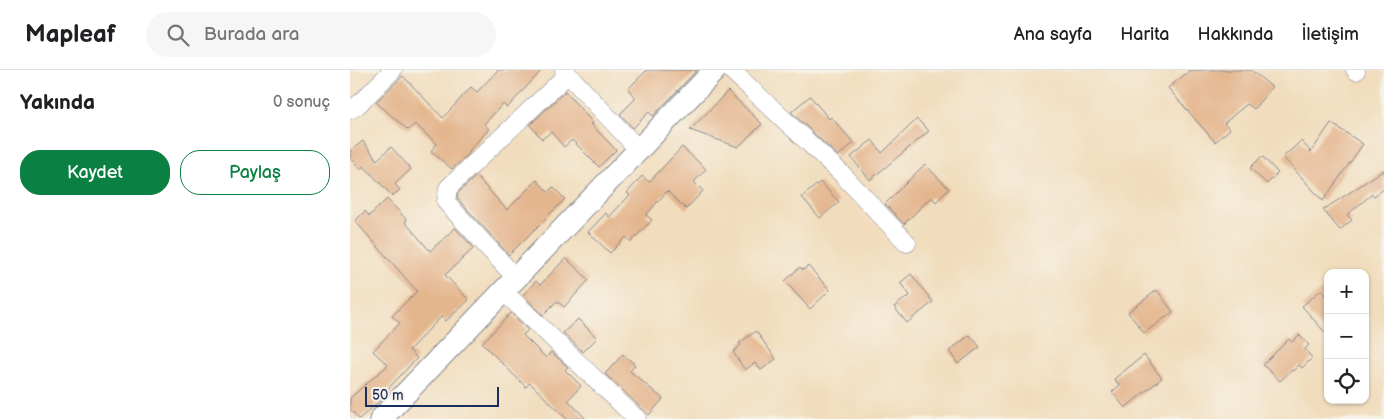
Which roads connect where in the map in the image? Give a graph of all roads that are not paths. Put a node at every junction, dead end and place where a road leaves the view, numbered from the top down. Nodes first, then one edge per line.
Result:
1 (393, 70) edge
2 (715, 70) edge
3 (732, 70) edge
4 (565, 72) edge
5 (350, 110) edge
6 (639, 150) junction
7 (907, 242) dead end
8 (510, 284) junction
9 (380, 419) edge
10 (637, 419) edge

1 - 5 street
2 - 6 street
3 - 7 street
4 - 6 street
4 - 8 street
6 - 8 street
8 - 9 street
8 - 10 street

